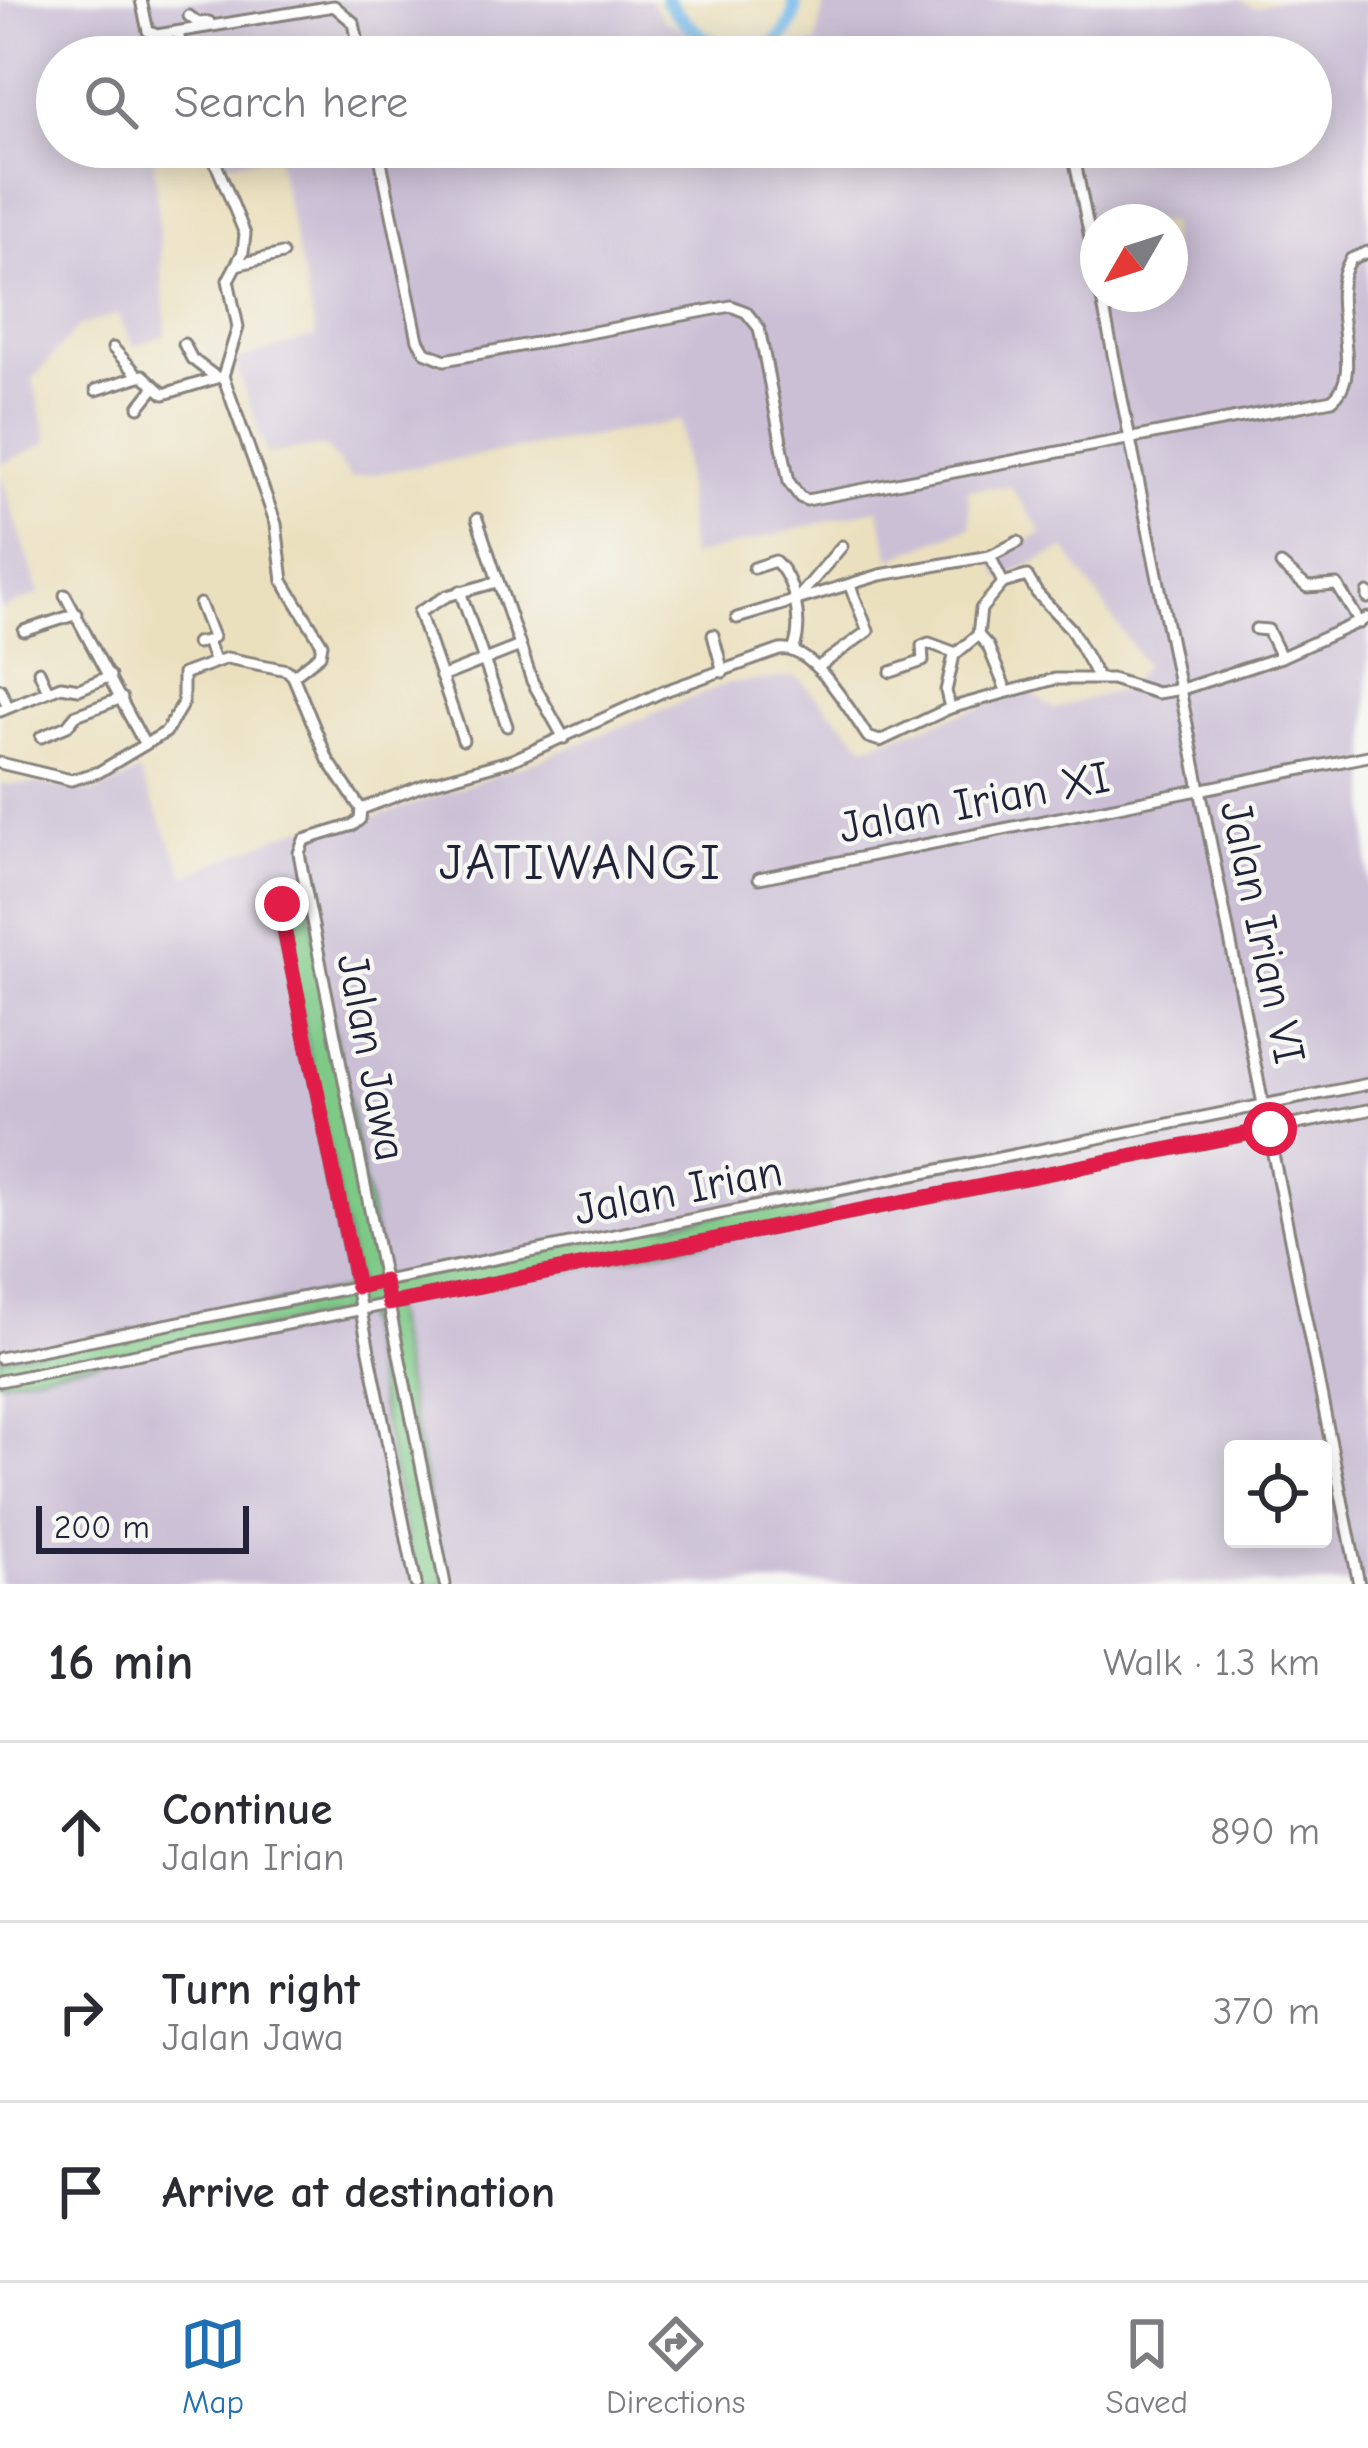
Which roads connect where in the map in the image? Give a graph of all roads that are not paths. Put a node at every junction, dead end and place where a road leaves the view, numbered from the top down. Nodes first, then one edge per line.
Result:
1 (141, 0) edge
2 (187, 0) edge
3 (285, 11) junction
4 (189, 16) junction
5 (178, 32) junction
6 (160, 35) junction
7 (179, 36) edge
8 (357, 36) edge
9 (217, 168) edge
10 (382, 168) edge
11 (1076, 168) edge
12 (1083, 204) edge
13 (1368, 252) edge
14 (282, 254) dead end
15 (236, 265) junction
16 (1105, 312) edge
17 (184, 344) dead end
18 (113, 348) dead end
19 (138, 376) junction
20 (219, 377) junction
21 (154, 387) junction
22 (96, 390) dead end
23 (139, 407) dead end
24 (1131, 436) junction
25 (477, 519) dead end
26 (1018, 542) dead end
27 (842, 546) dead end
28 (990, 556) junction
29 (1281, 566) dead end
30 (754, 568) dead end
31 (497, 581) junction
32 (1004, 583) junction
33 (850, 586) junction
34 (460, 591) junction
35 (64, 595) dead end
36 (796, 599) junction
37 (200, 604) dead end
38 (77, 614) junction
39 (737, 617) dead end
40 (1364, 621) edge
41 (1256, 629) dead end
42 (24, 631) dead end
43 (713, 635) dead end
44 (979, 635) junction
45 (520, 646) junction
46 (794, 648) junction
47 (956, 653) junction
48 (1281, 657) junction
49 (214, 660) junction
50 (484, 660) junction
51 (817, 668) junction
52 (39, 671) dead end
53 (723, 672) junction
54 (891, 672) dead end
55 (110, 676) junction
56 (293, 676) junction
57 (441, 677) junction
58 (1098, 678) junction
59 (0, 689) edge
60 (1182, 689) junction
61 (1006, 690) junction
62 (48, 691) junction
63 (122, 698) junction
64 (950, 708) junction
65 (4, 709) edge
66 (507, 726) dead end
67 (41, 736) dead end
68 (564, 738) junction
69 (463, 740) dead end
70 (144, 743) junction
71 (1368, 756) edge
72 (0, 763) edge
73 (1201, 789) junction
74 (361, 809) junction
75 (759, 878) dead end
76 (307, 896) junction
77 (1368, 1084) edge
78 (1266, 1105) junction
79 (1368, 1110) edge
80 (1270, 1129) junction
81 (824, 1193) junction
82 (829, 1217) junction
83 (384, 1281) junction
84 (357, 1287) junction
85 (389, 1304) junction
86 (361, 1309) junction
87 (0, 1358) edge
88 (0, 1381) edge
89 (416, 1584) edge
90 (445, 1584) edge
91 (1359, 1584) edge

1 - 6 street
2 - 4 street
3 - 4 street
3 - 5 street
3 - 8 street
4 - 6 street
5 - 6 street
5 - 7 street
9 - 15 street
10 - 24 street
11 - 12 street
13 - 24 street
14 - 15 street
15 - 20 street
16 - 24 street, Jalan Irian VI
17 - 20 street
18 - 19 street
19 - 21 street
19 - 22 street
20 - 21 street
20 - 56 street
21 - 23 street
24 - 60 street, Jalan Irian VI
25 - 31 street
26 - 28 street
27 - 36 street
28 - 32 street
28 - 33 street
29 - 40 street
30 - 36 street
31 - 34 street
31 - 45 street
32 - 44 street
32 - 58 street
33 - 36 street
33 - 51 street
34 - 50 street
34 - 57 street
35 - 38 street
36 - 39 street
36 - 46 street
37 - 49 street
38 - 42 street
38 - 55 street
40 - 48 street
41 - 48 street
43 - 53 street
44 - 47 street
44 - 61 street
45 - 50 street
45 - 68 street
46 - 51 street
46 - 53 street
47 - 54 street
47 - 64 street
48 - 60 street
49 - 56 street
49 - 70 street
50 - 57 street
50 - 66 street
51 - 64 street
52 - 62 street
53 - 68 street
55 - 62 street
55 - 63 street
56 - 74 street
57 - 69 street
58 - 60 street
58 - 61 street
59 - 65 street
60 - 73 street, Jalan Irian VI
61 - 64 street
62 - 65 street
63 - 67 street
63 - 70 street
68 - 74 street
70 - 72 street
71 - 73 street, Jalan Irian XI
73 - 75 street, Jalan Irian XI
73 - 78 street, Jalan Irian VI
74 - 76 street
76 - 83 street, Jalan Jawa
76 - 84 street, Jalan Jawa
77 - 78 street, Jalan Irian
78 - 80 street, Jalan Irian VI
78 - 81 street, Jalan Irian
79 - 80 street, Jalan Irian
80 - 82 street, Jalan Irian
80 - 91 street, Jalan Irian VI
81 - 82 street
81 - 83 street, Jalan Irian
82 - 85 street, Jalan Irian
83 - 84 street, Jalan Irian
83 - 85 street, Jalan Jawa
84 - 86 street, Jalan Jawa
84 - 87 street, Jalan Irian
85 - 86 street, Jalan Irian
85 - 90 street, Jalan Jawa
86 - 88 street, Jalan Irian
86 - 89 street, Jalan Jawa

